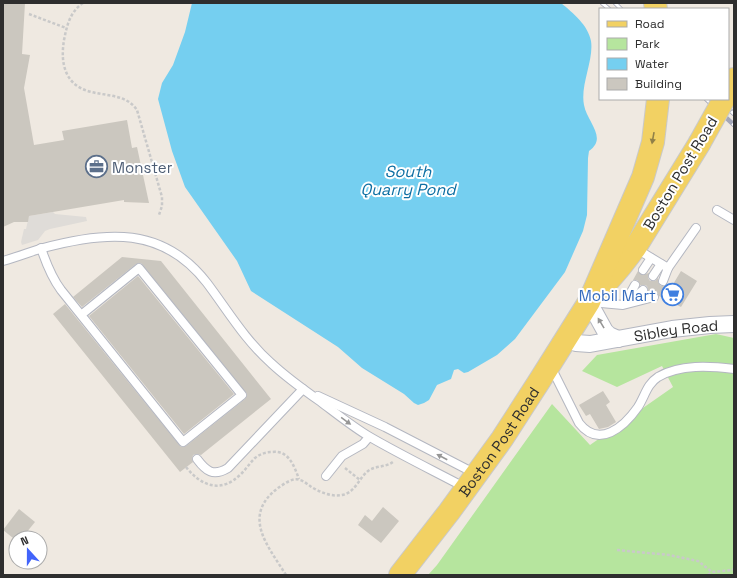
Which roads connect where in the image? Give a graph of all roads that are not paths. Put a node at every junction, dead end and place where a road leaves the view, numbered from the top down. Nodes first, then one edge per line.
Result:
1 (734, 79) edge
2 (729, 88) edge
3 (658, 100) edge
4 (723, 100) edge
5 (717, 210) dead end
6 (734, 220) edge
7 (696, 228) dead end
8 (41, 248) junction
9 (643, 253) junction
10 (3, 261) edge
11 (665, 266) junction
12 (643, 270) dead end
13 (654, 276) dead end
14 (663, 281) dead end
15 (635, 285) dead end
16 (643, 290) dead end
17 (654, 297) dead end
18 (589, 302) junction
19 (623, 306) junction
20 (81, 315) junction
21 (734, 324) edge
22 (566, 339) junction
23 (618, 339) junction
24 (550, 365) junction
25 (734, 369) edge
26 (303, 389) junction
27 (369, 437) junction
28 (197, 459) dead end
29 (326, 476) dead end
30 (472, 482) junction
31 (400, 575) edge

1 - 2 main road
3 -> 18 main road, Boston Post Road
4 - 9 main road, Boston Post Road, bridge
5 - 6 lane
7 - 11 lane
8 - 10 lane
8 - 20 lane
8 - 26 lane
9 - 11 lane
9 - 12 lane
9 - 18 main road, Boston Post Road
11 - 13 lane
11 - 14 lane
15 - 19 lane
16 - 19 lane
17 - 19 lane
18 - 19 lane
18 - 22 main road, Boston Post Road
23 -> 18 street, Sibley Road
20 - 20 lane
21 - 23 street, Sibley Road
22 - 23 street, Sibley Road
22 - 24 main road, Boston Post Road
24 - 25 lane
24 - 30 main road, Boston Post Road
26 -> 27 lane
26 - 28 lane
30 -> 26 lane
27 - 29 lane
27 - 30 lane
30 - 31 main road, Boston Post Road

